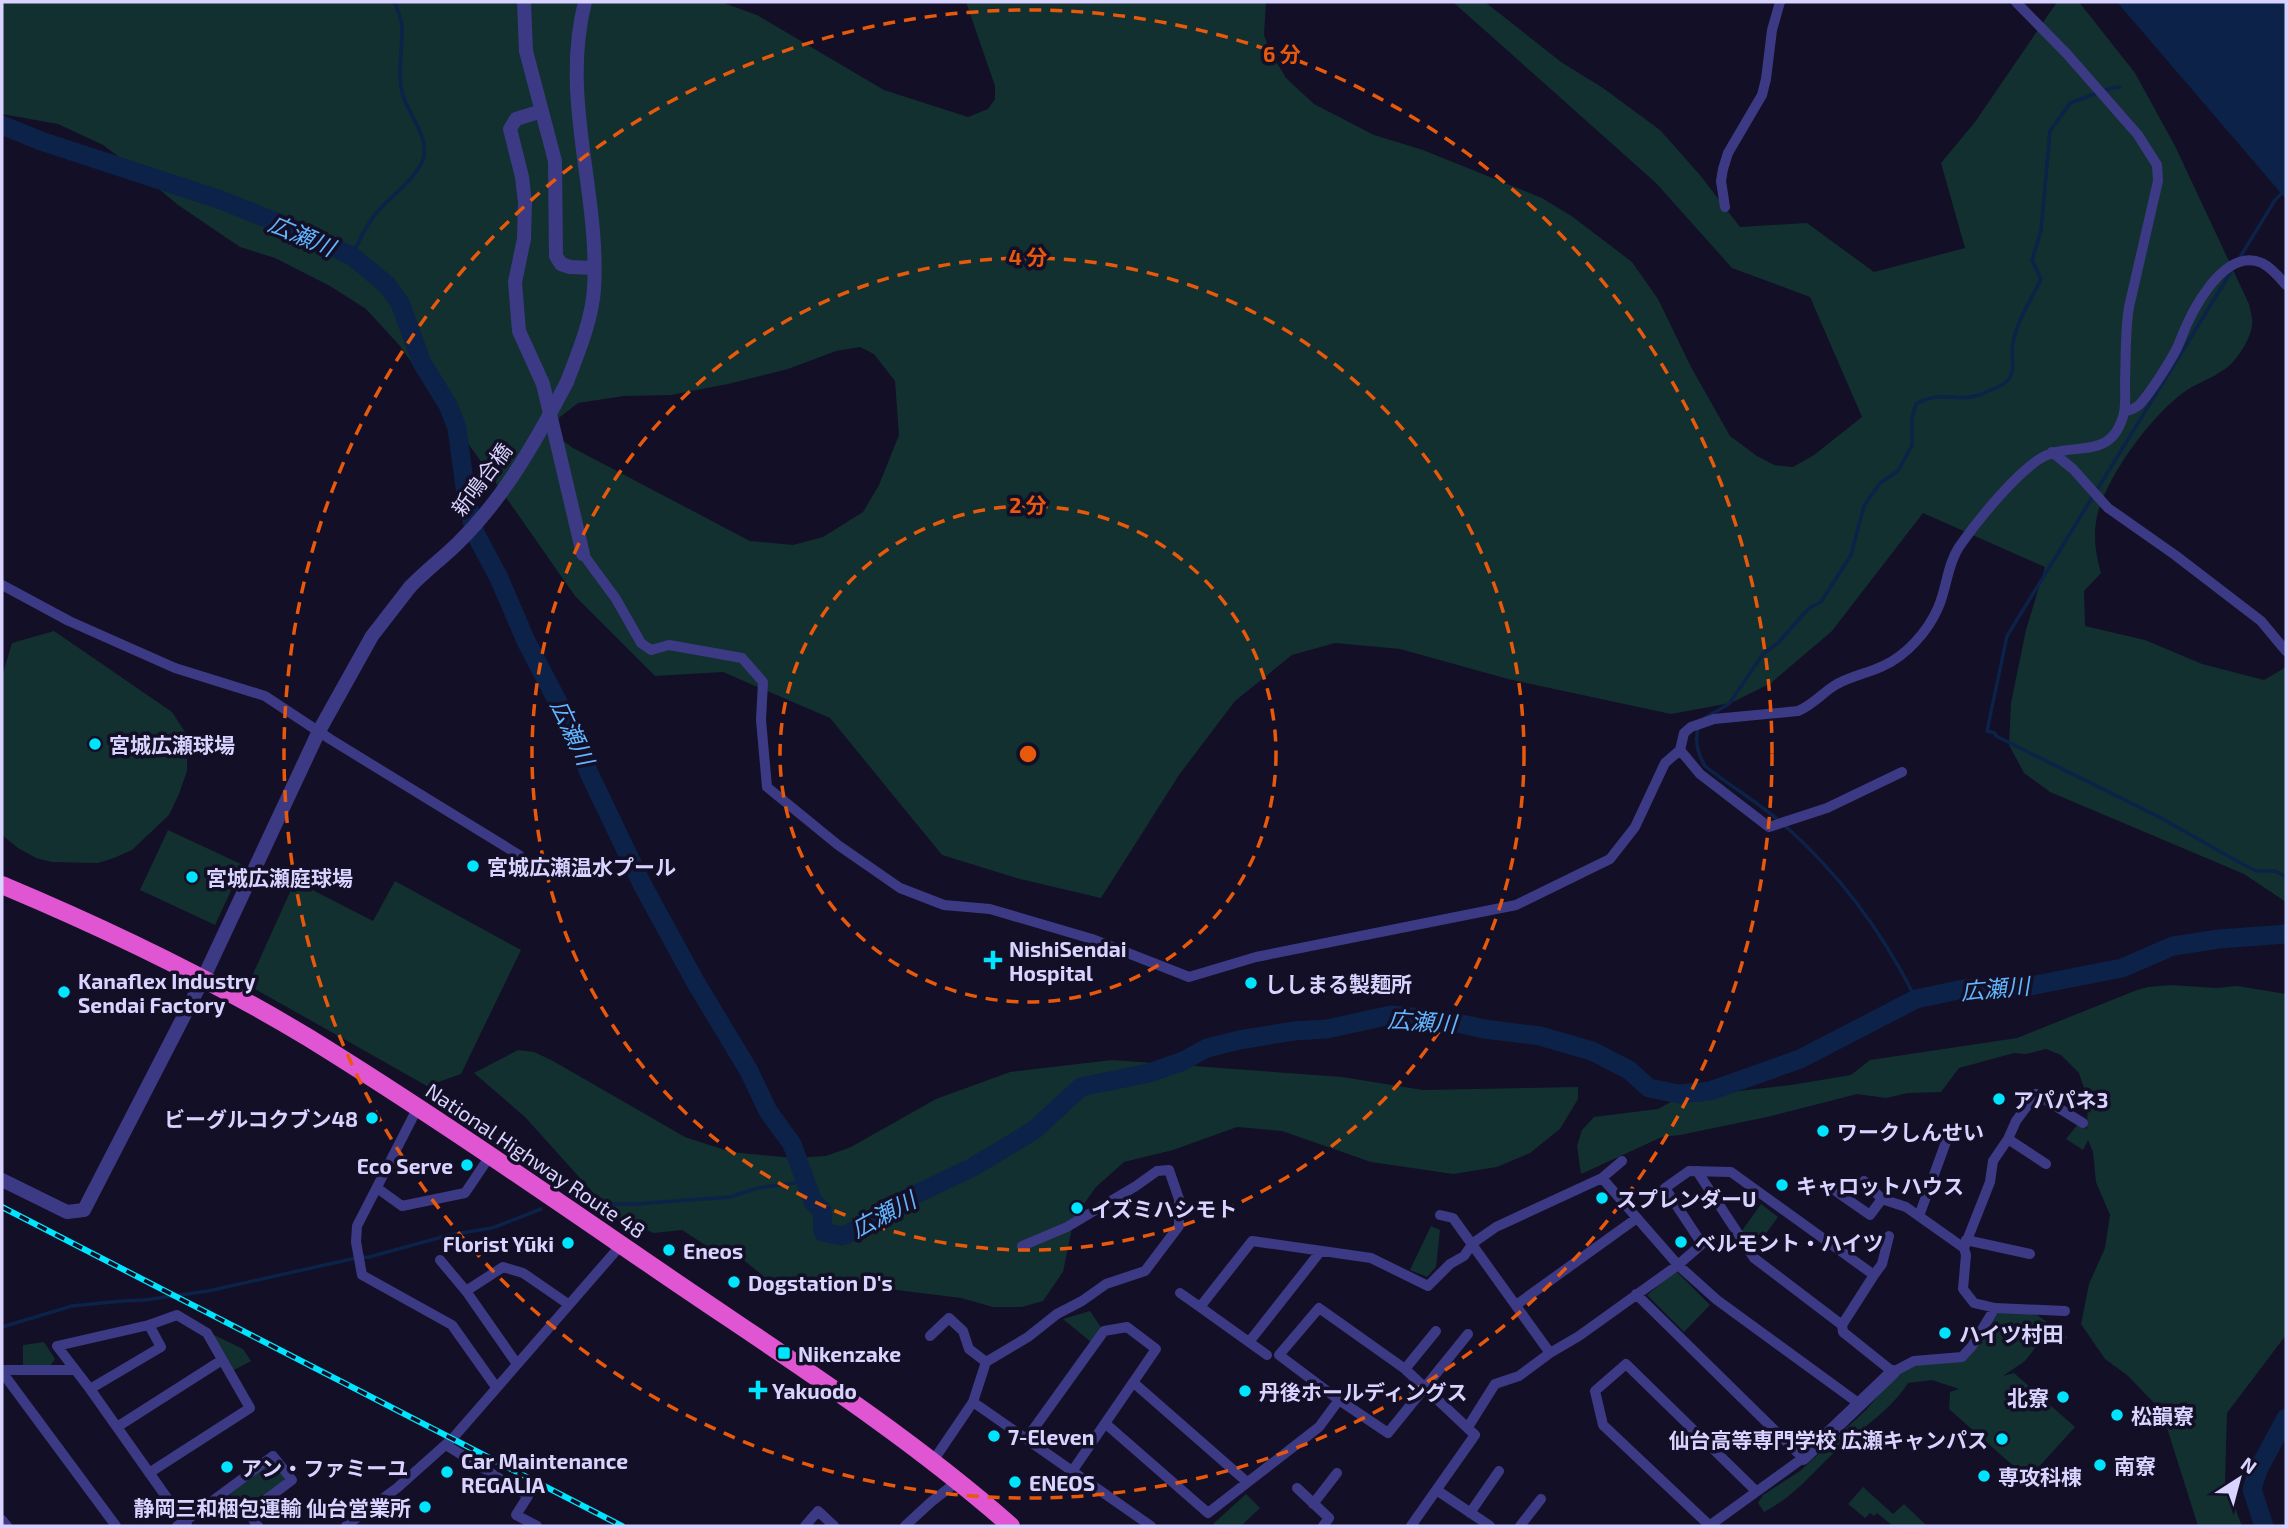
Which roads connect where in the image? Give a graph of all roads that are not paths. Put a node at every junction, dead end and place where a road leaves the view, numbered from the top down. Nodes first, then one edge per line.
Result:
1 (524, 2) edge
2 (585, 2) edge
3 (1780, 2) edge
4 (2016, 2) edge
5 (542, 110) junction
6 (1725, 207) dead end
7 (594, 268) junction
8 (2286, 285) edge
9 (2124, 412) junction
10 (2052, 452) junction
11 (583, 554) joint
12 (2, 585) edge
13 (2286, 651) edge
14 (319, 731) junction
15 (1680, 750) junction
16 (1902, 772) dead end
17 (519, 855) dead end
18 (2, 885) edge
19 (203, 979) junction
20 (418, 1107) junction
21 (2083, 1123) dead end
22 (1947, 1139) dead end
23 (2008, 1139) junction
24 (490, 1156) junction
25 (1622, 1161) dead end
26 (2046, 1164) dead end
27 (1697, 1171) junction
28 (1602, 1178) junction
29 (2, 1180) edge
30 (1864, 1181) dead end
31 (377, 1188) junction
32 (1834, 1190) dead end
33 (1882, 1199) junction
34 (1440, 1215) dead end
35 (1919, 1216) junction
36 (1637, 1218) junction
37 (1889, 1236) dead end
38 (1473, 1244) junction
39 (1965, 1244) junction
40 (621, 1245) junction
41 (1022, 1246) dead end
42 (1320, 1252) junction
43 (2030, 1254) dead end
44 (440, 1260) dead end
45 (1678, 1265) junction
46 (1874, 1275) junction
47 (466, 1291) junction
48 (1180, 1293) dead end
49 (1636, 1294) junction
50 (568, 1304) junction
51 (1516, 1306) junction
52 (1200, 1307) junction
53 (1995, 1308) junction
54 (2065, 1311) dead end
55 (149, 1325) junction
56 (1842, 1325) junction
57 (1436, 1331) dead end
58 (1468, 1334) dead end
59 (930, 1336) dead end
60 (1249, 1342) junction
61 (1550, 1353) junction
62 (1267, 1355) dead end
63 (222, 1360) junction
64 (986, 1362) junction
65 (517, 1363) junction
66 (1405, 1369) junction
67 (75, 1370) junction
68 (2, 1371) edge
69 (1893, 1372) junction
70 (1134, 1383) junction
71 (496, 1387) junction
72 (1423, 1388) junction
73 (90, 1389) junction
74 (1339, 1400) junction
75 (973, 1402) junction
76 (1861, 1405) junction
77 (1106, 1424) junction
78 (117, 1427) junction
79 (1468, 1427) junction
80 (1027, 1438) junction
81 (446, 1445) junction
82 (1803, 1458) junction
83 (933, 1461) junction
84 (1073, 1470) junction
85 (1499, 1471) dead end
86 (149, 1473) junction
87 (1337, 1473) dead end
88 (958, 1481) junction
89 (1247, 1482) junction
90 (1297, 1488) dead end
91 (1756, 1491) junction
92 (1441, 1493) dead end
93 (1541, 1499) dead end
94 (1313, 1504) junction
95 (1470, 1513) junction
96 (516, 1515) junction
97 (2, 1520) edge
98 (183, 1525) edge
99 (7, 1526) edge
100 (116, 1526) edge
101 (258, 1526) edge
102 (346, 1526) edge
103 (508, 1526) edge
104 (537, 1526) edge
105 (805, 1526) edge
106 (834, 1526) edge
107 (905, 1526) edge
108 (1011, 1526) edge
109 (1151, 1526) edge
110 (1323, 1526) edge
111 (1411, 1526) edge
112 (1490, 1526) edge
113 (1520, 1526) edge
114 (1709, 1526) edge

1 - 5 street
2 - 7 street, 新鳴合橋
3 - 6 street
4 - 9 street
5 - 7 street
5 - 11 street
7 - 14 street, 新鳴合橋, bridge
8 - 9 street
9 - 10 street
10 - 13 street
10 - 15 street
11 - 15 street
12 - 14 street
14 - 17 street
14 - 19 street, 新鳴合橋
15 - 16 street
18 - 19 highway, National Highway Route 48
19 - 20 highway, National Highway Route 48
19 - 29 street, 新鳴合橋
20 - 24 highway, National Highway Route 48
20 - 31 street
21 - 23 street
22 - 35 street
23 - 26 street
23 - 39 street
24 - 31 street
24 - 40 highway, National Highway Route 48
25 - 28 street
27 - 45 street
27 - 46 street
27 - 56 street
28 - 36 street
28 - 38 street
30 - 33 street
31 - 71 street
32 - 33 street
33 - 35 street
34 - 38 street
35 - 39 street
36 - 45 street
36 - 51 street
37 - 46 street
38 - 42 street
38 - 51 street
39 - 43 street
39 - 53 street
40 - 50 street
40 - 83 highway, National Highway Route 48
41 - 64 street
42 - 52 street
42 - 60 street
44 - 47 street
45 - 49 street
45 - 76 street
46 - 56 street
47 - 50 street
47 - 65 street
48 - 52 street
49 - 61 street
49 - 82 street
50 - 65 street
51 - 61 street
52 - 60 street
53 - 54 street
53 - 69 street
55 - 63 street
55 - 67 street
55 - 73 street
56 - 69 street
57 - 66 street
58 - 72 street
59 - 64 street
60 - 62 street
61 - 79 street
63 - 78 street
63 - 86 street
64 - 75 street
65 - 71 street
66 - 72 street
66 - 74 street
67 - 68 street
67 - 73 street
68 - 100 street
69 - 76 street
70 - 77 street
70 - 80 street
70 - 89 street
71 - 81 street
72 - 74 street
72 - 79 street
73 - 78 street
74 - 89 street
75 - 80 street
75 - 83 street
76 - 82 street
77 - 84 street
77 - 89 street
78 - 86 street
79 - 111 street
80 - 84 street
81 - 96 street
81 - 102 street
82 - 91 street
83 - 88 highway, National Highway Route 48
84 - 109 street
85 - 95 street
86 - 98 street
87 - 94 street
88 - 107 street
88 - 108 highway, National Highway Route 48
90 - 94 street
91 - 114 street
91 - 114 street
92 - 95 street
93 - 113 street
94 - 110 street
95 - 112 street
96 - 103 street
96 - 104 street
97 - 99 street
98 - 101 street
105 - 106 street

